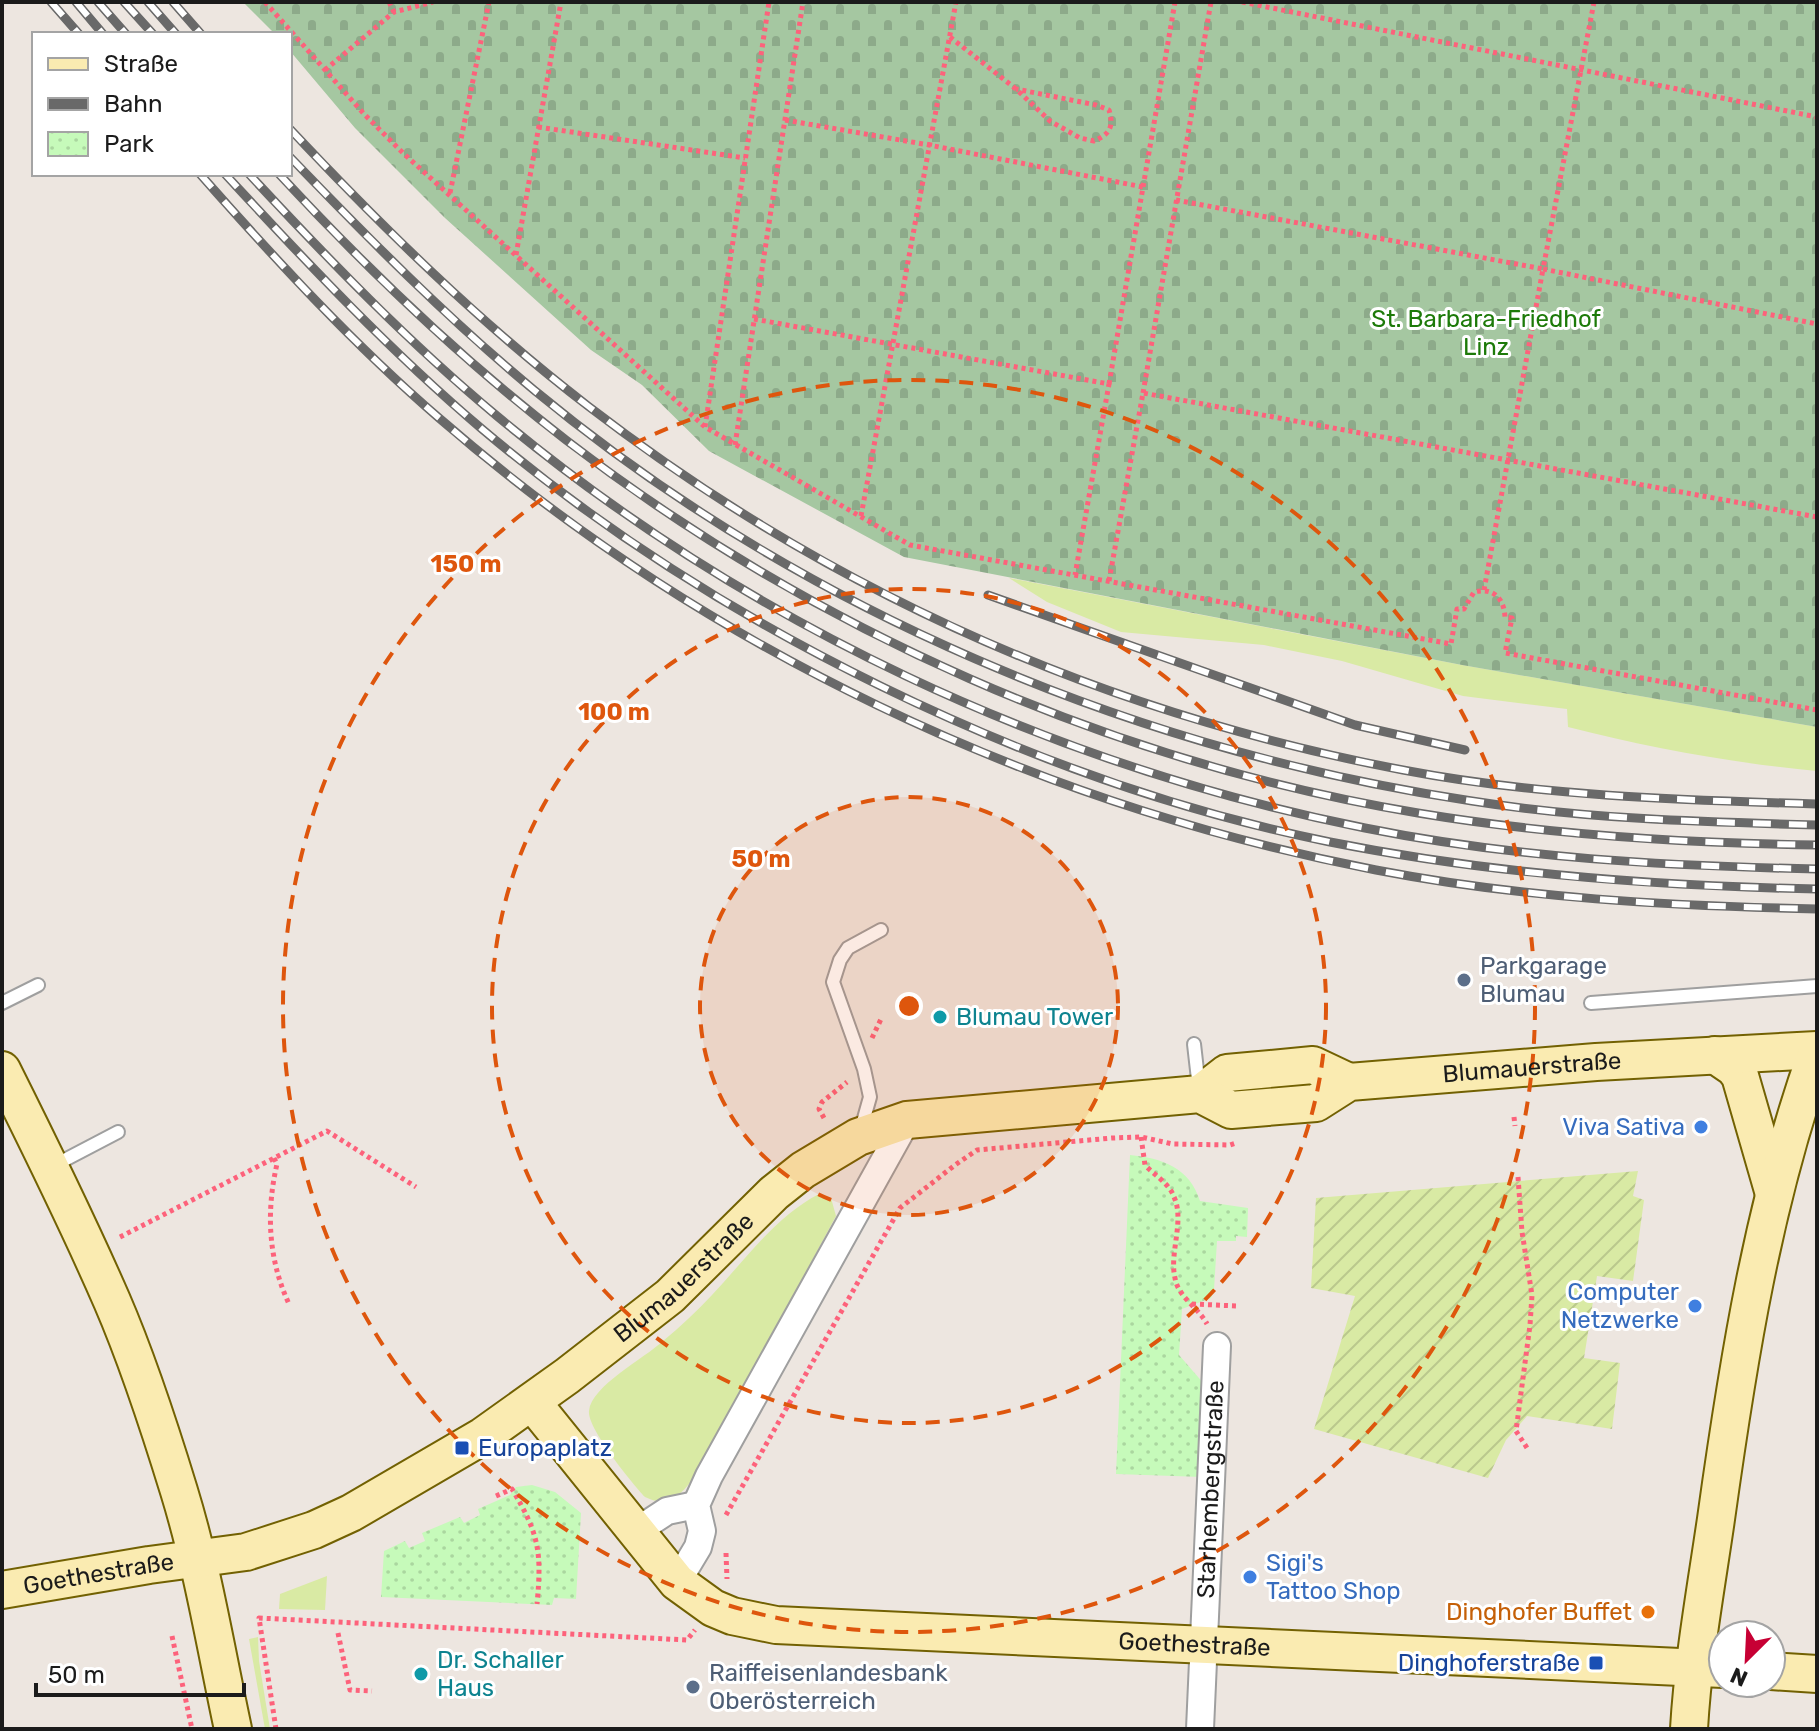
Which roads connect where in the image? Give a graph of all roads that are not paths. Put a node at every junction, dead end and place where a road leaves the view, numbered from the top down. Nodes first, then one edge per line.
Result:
1 (881, 930) dead end
2 (38, 985) dead end
3 (1817, 986) edge
4 (2, 1003) edge
5 (1591, 1003) dead end
6 (1194, 1044) dead end
7 (1817, 1051) edge
8 (1715, 1055) junction
9 (2, 1070) edge
10 (1200, 1094) junction
11 (907, 1120) junction
12 (118, 1132) dead end
13 (858, 1137) junction
14 (50, 1167) junction
15 (1774, 1194) junction
16 (1217, 1346) road end
17 (532, 1402) junction
18 (696, 1505) junction
19 (635, 1532) junction
20 (197, 1558) junction
21 (677, 1582) junction
22 (2, 1590) edge
23 (1713, 1619) edge
24 (1204, 1645) junction
25 (1707, 1668) edge
26 (1787, 1672) edge
27 (1707, 1674) edge
28 (1817, 1674) edge
29 (233, 1729) edge
30 (1200, 1729) edge
31 (1689, 1729) edge

1 - 13 lane
2 - 4 lane
3 - 5 lane
6 - 10 lane
7 - 8 main road, Blumauerstraße
7 - 15 main road
8 - 10 main road, Blumauerstraße
8 - 15 main road
9 - 14 main road
10 - 11 main road, Blumauerstraße
11 - 13 main road, Blumauerstraße
11 - 18 street
12 - 14 lane
13 - 17 main road, Blumauerstraße
14 - 20 main road
15 - 23 main road
16 - 24 street, Starhembergstraße
17 - 19 main road, Goethestraße
17 - 20 main road, Blumauerstraße
18 - 19 street
18 - 21 street
19 - 21 main road, Goethestraße
20 - 22 main road, Goethestraße
20 - 29 main road
21 - 24 main road, Goethestraße
24 - 25 main road, Goethestraße
24 - 30 street, Starhembergstraße
26 - 28 main road
27 - 31 main road

